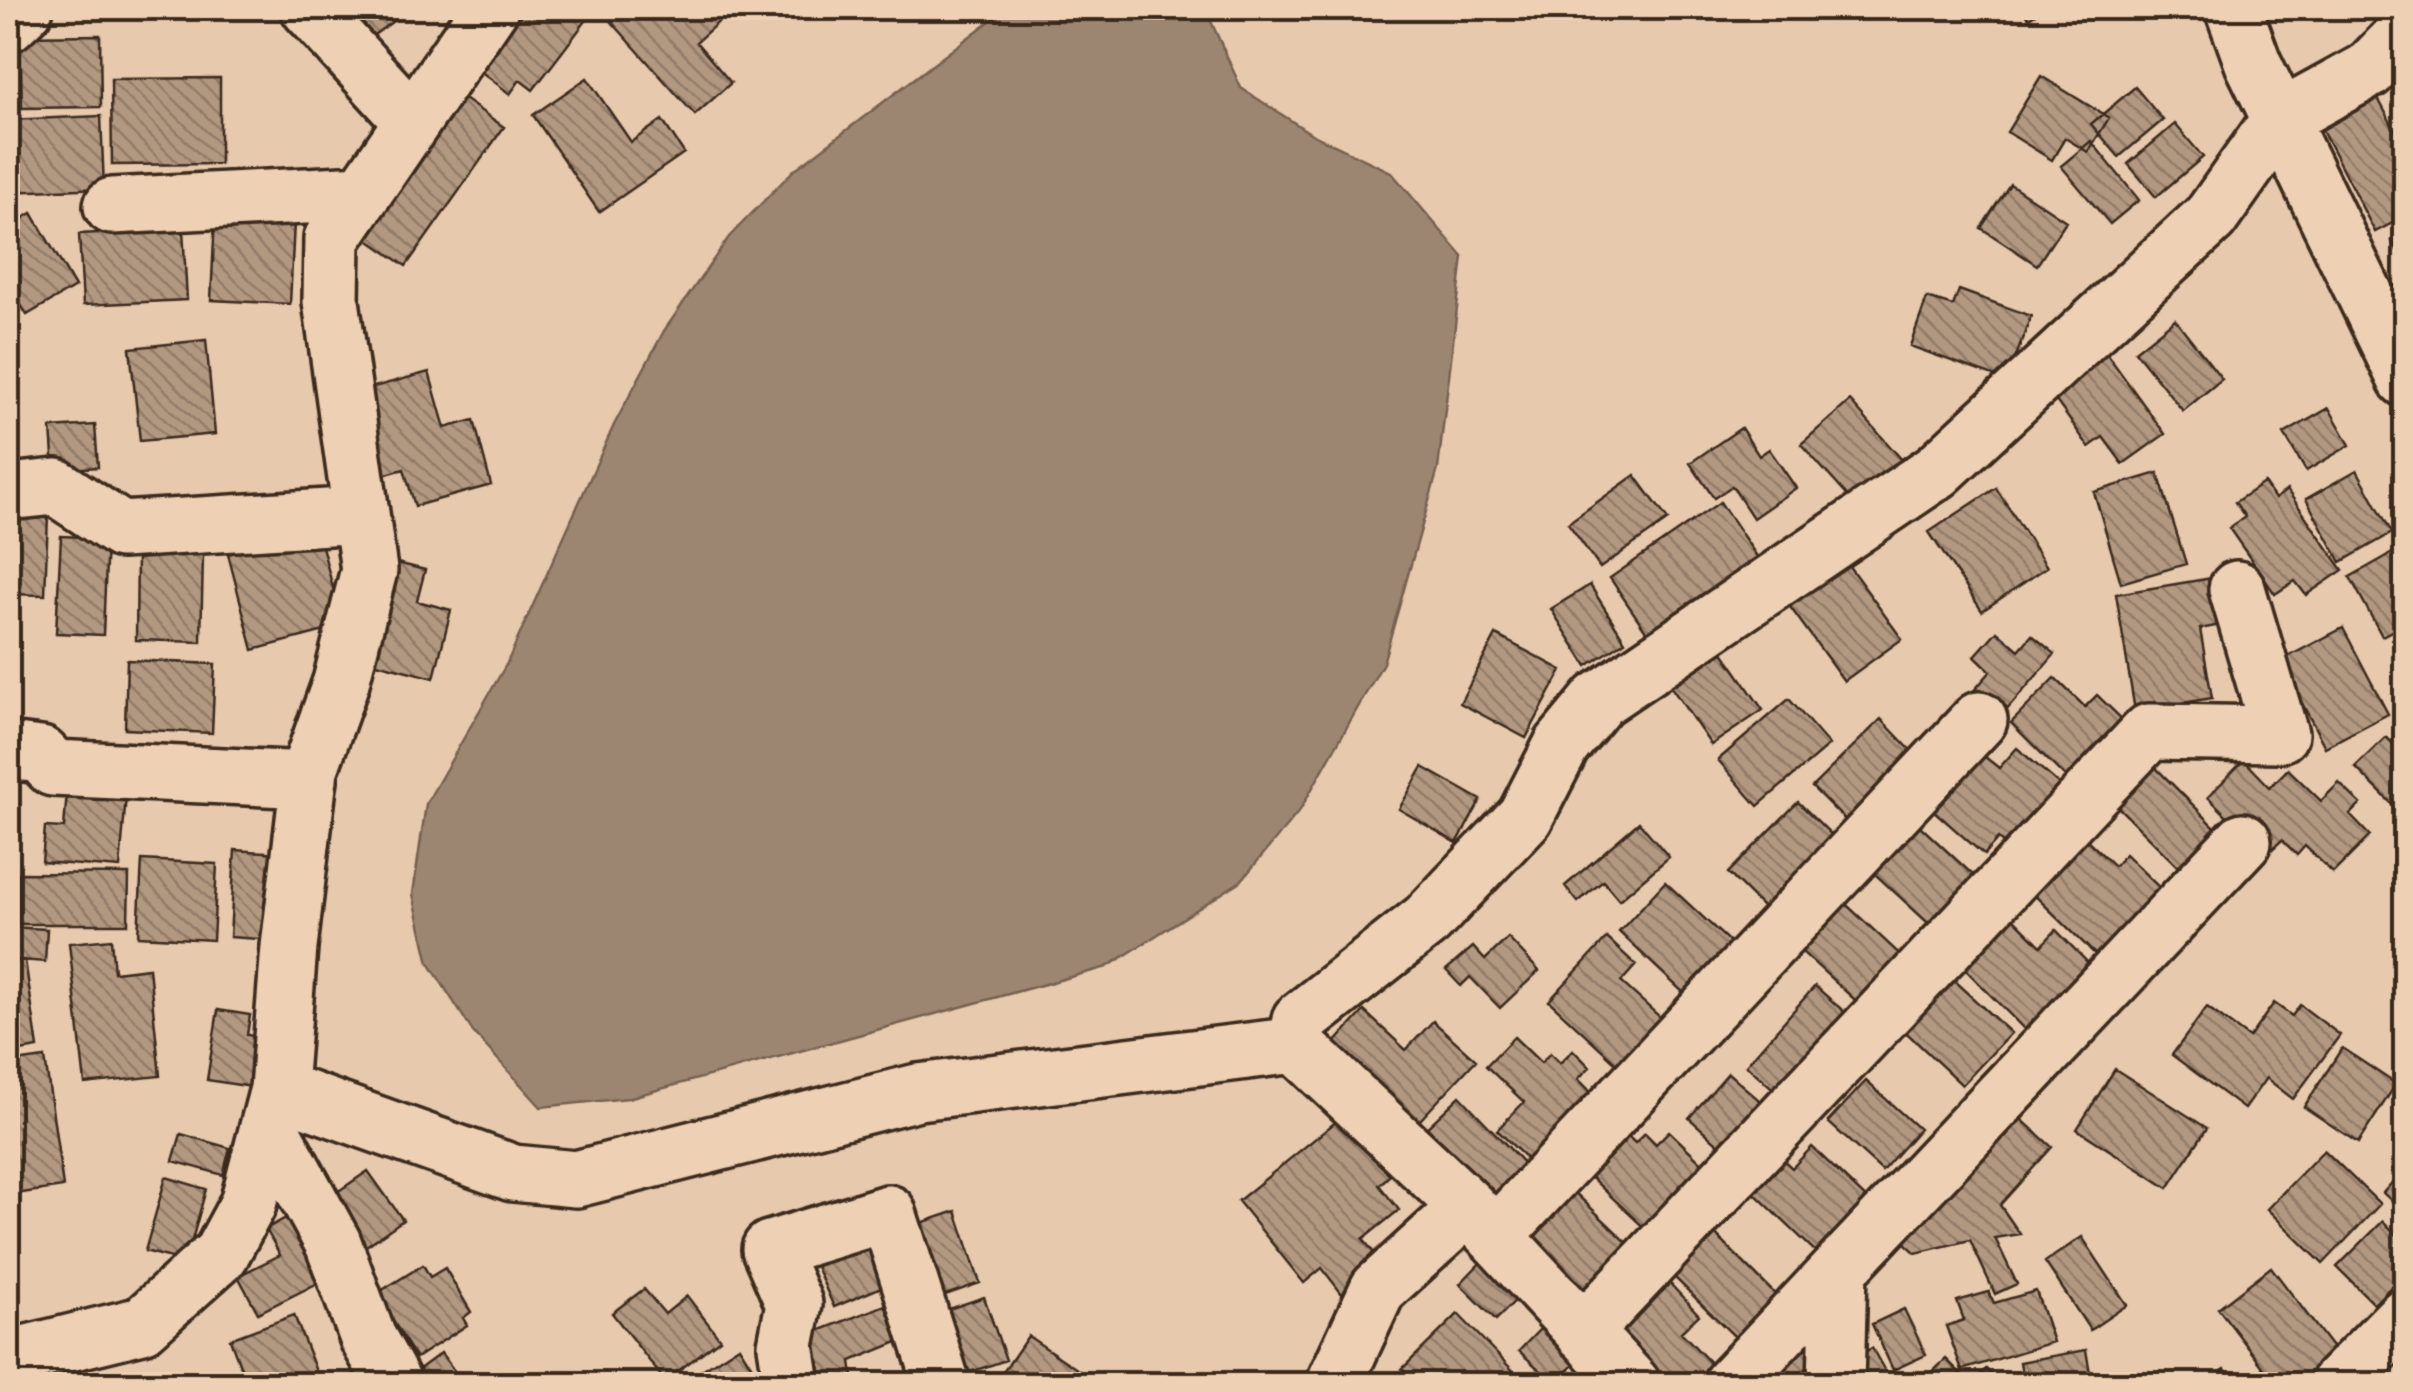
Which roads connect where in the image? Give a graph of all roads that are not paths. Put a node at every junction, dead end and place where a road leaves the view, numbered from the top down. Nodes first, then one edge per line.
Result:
1 (26, 8) edge
2 (309, 8) edge
3 (490, 8) edge
4 (2233, 8) edge
5 (8, 24) edge
6 (2406, 32) edge
7 (2280, 119) junction
8 (412, 121) junction
9 (364, 193) junction
10 (112, 206) dead end
11 (2406, 379) edge
12 (8, 492) edge
13 (360, 515) junction
14 (2237, 589) dead end
15 (1979, 720) dead end
16 (8, 751) edge
17 (309, 780) junction
18 (2243, 841) dead end
19 (1296, 1045) junction
20 (274, 1108) junction
21 (1482, 1221) junction
22 (1839, 1270) junction
23 (2406, 1315) edge
24 (1583, 1332) junction
25 (8, 1358) edge
26 (77, 1365) edge
27 (394, 1384) edge
28 (792, 1384) edge
29 (942, 1384) edge
30 (1334, 1384) edge
31 (1632, 1384) edge
32 (1732, 1384) edge
33 (1836, 1384) edge
34 (2338, 1384) edge

1 - 5 street
2 - 8 street
3 - 8 street
4 - 7 street
6 - 7 street
7 - 11 street
7 - 19 street
8 - 9 street
9 - 10 street
9 - 13 street
12 - 13 street
13 - 17 street
14 - 24 street
15 - 21 street
16 - 17 street
17 - 20 street
18 - 22 street
19 - 20 street
19 - 21 street
20 - 26 street
20 - 27 street
21 - 24 street
21 - 30 street
22 - 32 street
22 - 33 street
23 - 34 street
24 - 31 street
25 - 26 street
28 - 29 street

